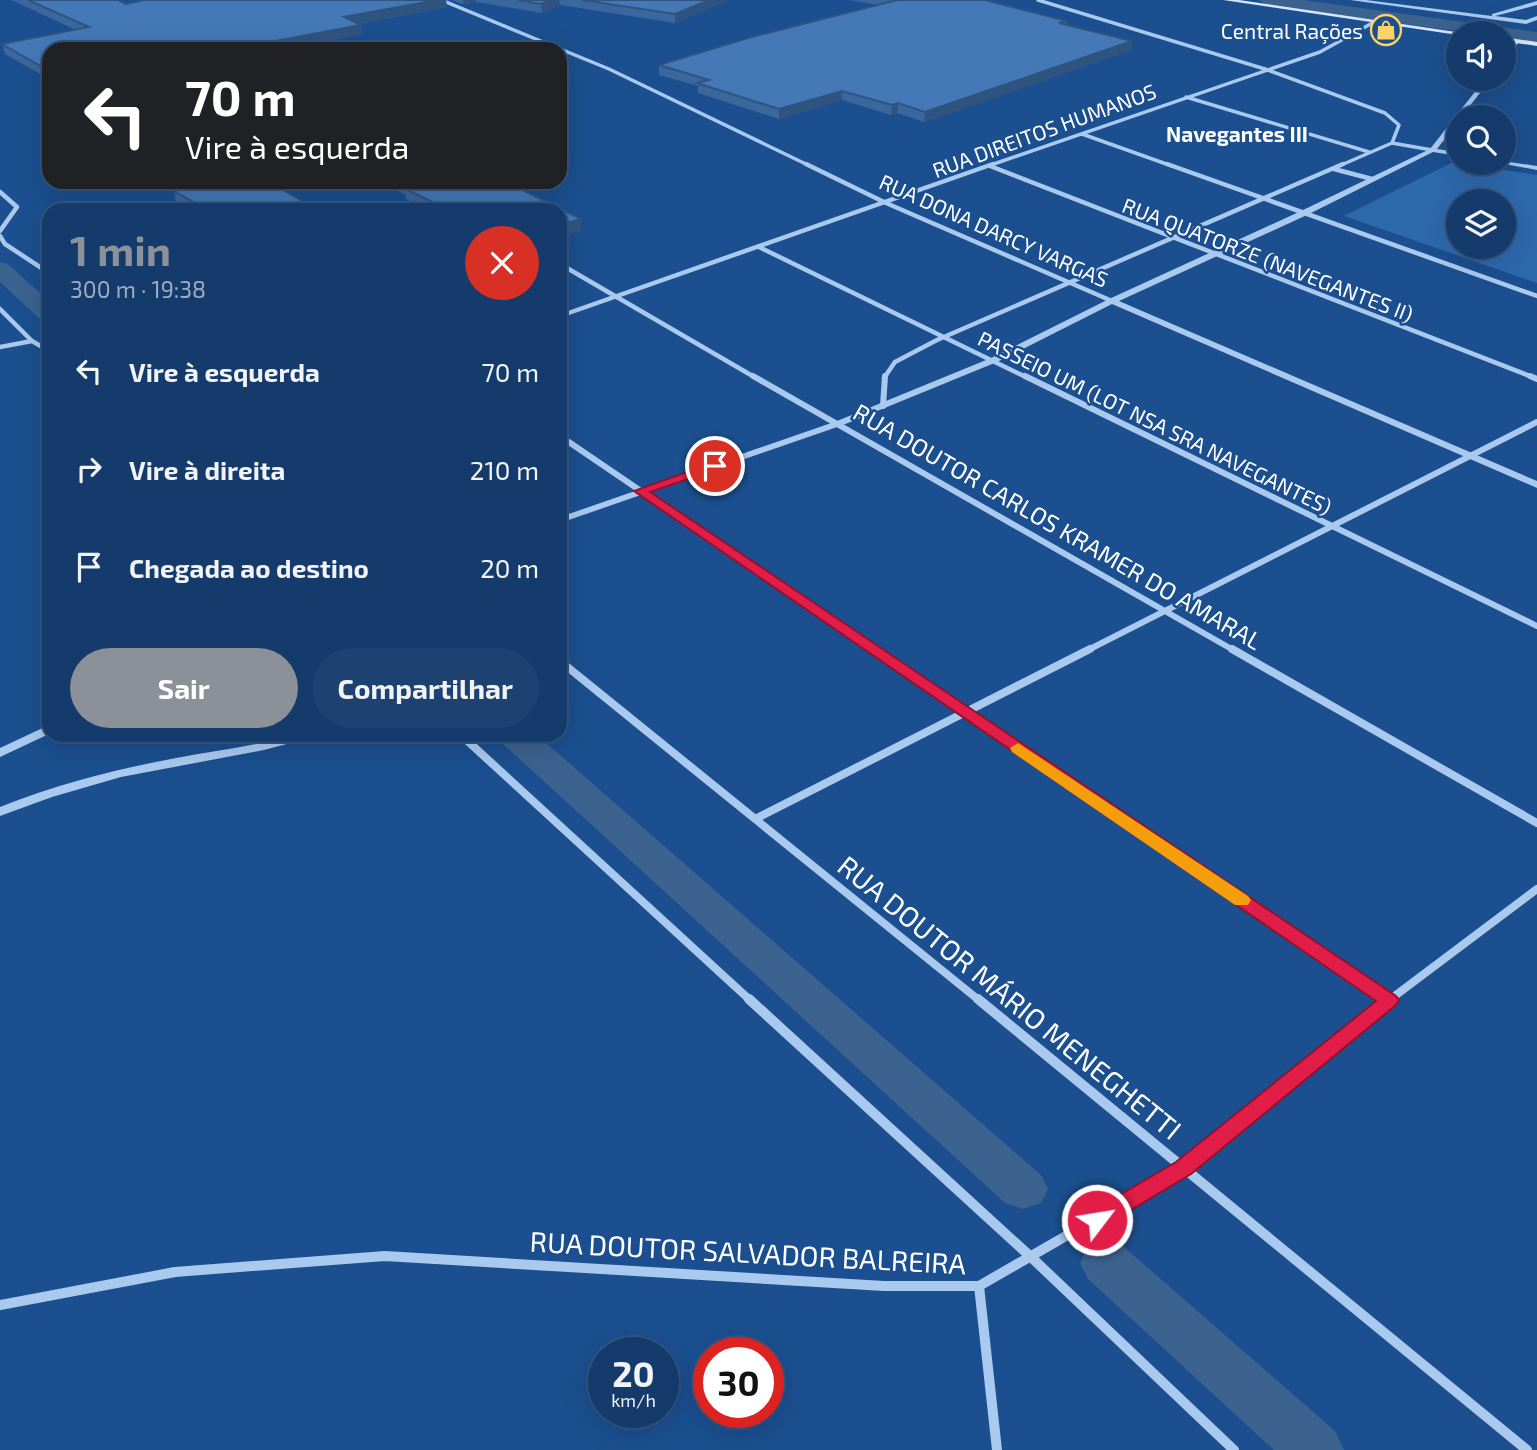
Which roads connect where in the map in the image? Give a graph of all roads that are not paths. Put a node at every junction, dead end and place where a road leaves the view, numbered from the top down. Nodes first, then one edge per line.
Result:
1 (441, 0) edge
2 (1038, 0) edge
3 (1226, 0) edge
4 (1353, 0) edge
5 (1537, 3) edge
6 (1486, 17) junction
7 (1537, 18) edge
8 (1376, 21) junction
9 (1446, 31) edge
10 (1517, 41) edge
11 (543, 42) edge
12 (1537, 44) edge
13 (567, 52) edge
14 (1265, 69) junction
15 (1479, 91) edge
16 (1185, 97) junction
17 (1081, 134) junction
18 (1392, 143) junction
19 (1432, 150) junction
20 (1370, 152) junction
21 (1446, 153) edge
22 (1516, 165) edge
23 (989, 166) junction
24 (1537, 168) edge
25 (1333, 169) junction
26 (1372, 179) junction
27 (0, 192) edge
28 (1265, 199) junction
29 (886, 203) junction
30 (1304, 212) junction
31 (0, 233) edge
32 (1171, 239) junction
33 (759, 247) junction
34 (1210, 254) junction
35 (42, 268) edge
36 (567, 268) edge
37 (1070, 283) junction
38 (1537, 296) edge
39 (614, 297) junction
40 (1112, 301) junction
41 (0, 309) edge
42 (567, 314) edge
43 (32, 341) junction
44 (0, 347) edge
45 (42, 347) edge
46 (994, 360) junction
47 (1537, 379) edge
48 (883, 406) junction
49 (1537, 422) edge
50 (840, 423) junction
51 (567, 441) edge
52 (1470, 456) junction
53 (1537, 485) edge
54 (640, 491) junction
55 (567, 517) edge
56 (1332, 526) junction
57 (1167, 610) junction
58 (1537, 626) edge
59 (567, 667) edge
60 (965, 712) junction
61 (42, 732) edge
62 (283, 742) edge
63 (469, 742) edge
64 (0, 753) edge
65 (0, 812) edge
66 (757, 818) junction
67 (1537, 823) edge
68 (1537, 889) edge
69 (1389, 1000) junction
70 (1184, 1168) junction
71 (1032, 1258) junction
72 (979, 1286) junction
73 (0, 1305) edge
74 (996, 1450) edge
75 (1234, 1450) edge
76 (1527, 1450) edge

1 - 11 street, RUA DONA DARCY VARGAS
2 - 14 street
3 - 8 main road
4 - 6 street
5 - 6 street
6 - 7 street
8 - 9 main road
8 - 14 street, RUA DIREITOS HUMANOS
10 - 12 main road
13 - 29 street, RUA DONA DARCY VARGAS
14 - 16 street, RUA DIREITOS HUMANOS
14 - 18 street
15 - 19 street
16 - 17 street, RUA DIREITOS HUMANOS
16 - 20 street
17 - 23 street, RUA DIREITOS HUMANOS
17 - 28 street
18 - 19 street
18 - 20 street
19 - 21 street
19 - 26 street
20 - 25 street
22 - 24 street
23 - 29 street, RUA DIREITOS HUMANOS
23 - 32 street, RUA QUATORZE (NAVEGANTES II)
25 - 26 street
25 - 28 street
26 - 30 street
27 - 31 street
28 - 30 street
28 - 32 street
29 - 33 street, RUA DIREITOS HUMANOS
29 - 37 street, RUA DONA DARCY VARGAS
30 - 34 street
30 - 38 street
31 - 35 street
32 - 34 street, RUA QUATORZE (NAVEGANTES II)
32 - 37 street
33 - 39 street, RUA DIREITOS HUMANOS
33 - 46 street, PASSEIO UM (LOT NSA SRA NAVEGANTES)
34 - 40 street
34 - 47 street, RUA QUATORZE (NAVEGANTES II)
36 - 39 street, RUA DOUTOR CARLOS KRAMER DO AMARAL
37 - 40 street, RUA DONA DARCY VARGAS
37 - 48 street
39 - 42 street, RUA DIREITOS HUMANOS
39 - 50 street, RUA DOUTOR CARLOS KRAMER DO AMARAL
40 - 46 street
40 - 52 street, RUA DONA DARCY VARGAS
41 - 43 street
43 - 44 street
43 - 45 street
46 - 48 street
46 - 56 street, PASSEIO UM (LOT NSA SRA NAVEGANTES)
48 - 50 street
49 - 52 street
50 - 54 street
50 - 57 street, RUA DOUTOR CARLOS KRAMER DO AMARAL
51 - 54 street
52 - 53 street, RUA DONA DARCY VARGAS
52 - 56 street
54 - 55 street
54 - 60 street
56 - 57 street
56 - 58 street, PASSEIO UM (LOT NSA SRA NAVEGANTES)
57 - 60 street
57 - 67 street, RUA DOUTOR CARLOS KRAMER DO AMARAL
59 - 66 street, RUA DOUTOR MÁRIO MENEGHETTI
60 - 66 street
60 - 69 street
61 - 64 street
62 - 65 street
63 - 71 street
66 - 70 street, RUA DOUTOR MÁRIO MENEGHETTI
68 - 69 street, RUA DOUTOR SALVADOR BALREIRA
69 - 70 street, RUA DOUTOR SALVADOR BALREIRA
70 - 71 street, RUA DOUTOR SALVADOR BALREIRA
70 - 76 street, RUA DOUTOR MÁRIO MENEGHETTI
71 - 72 street, RUA DOUTOR SALVADOR BALREIRA
71 - 75 street
72 - 73 street, RUA DOUTOR SALVADOR BALREIRA
72 - 74 street

